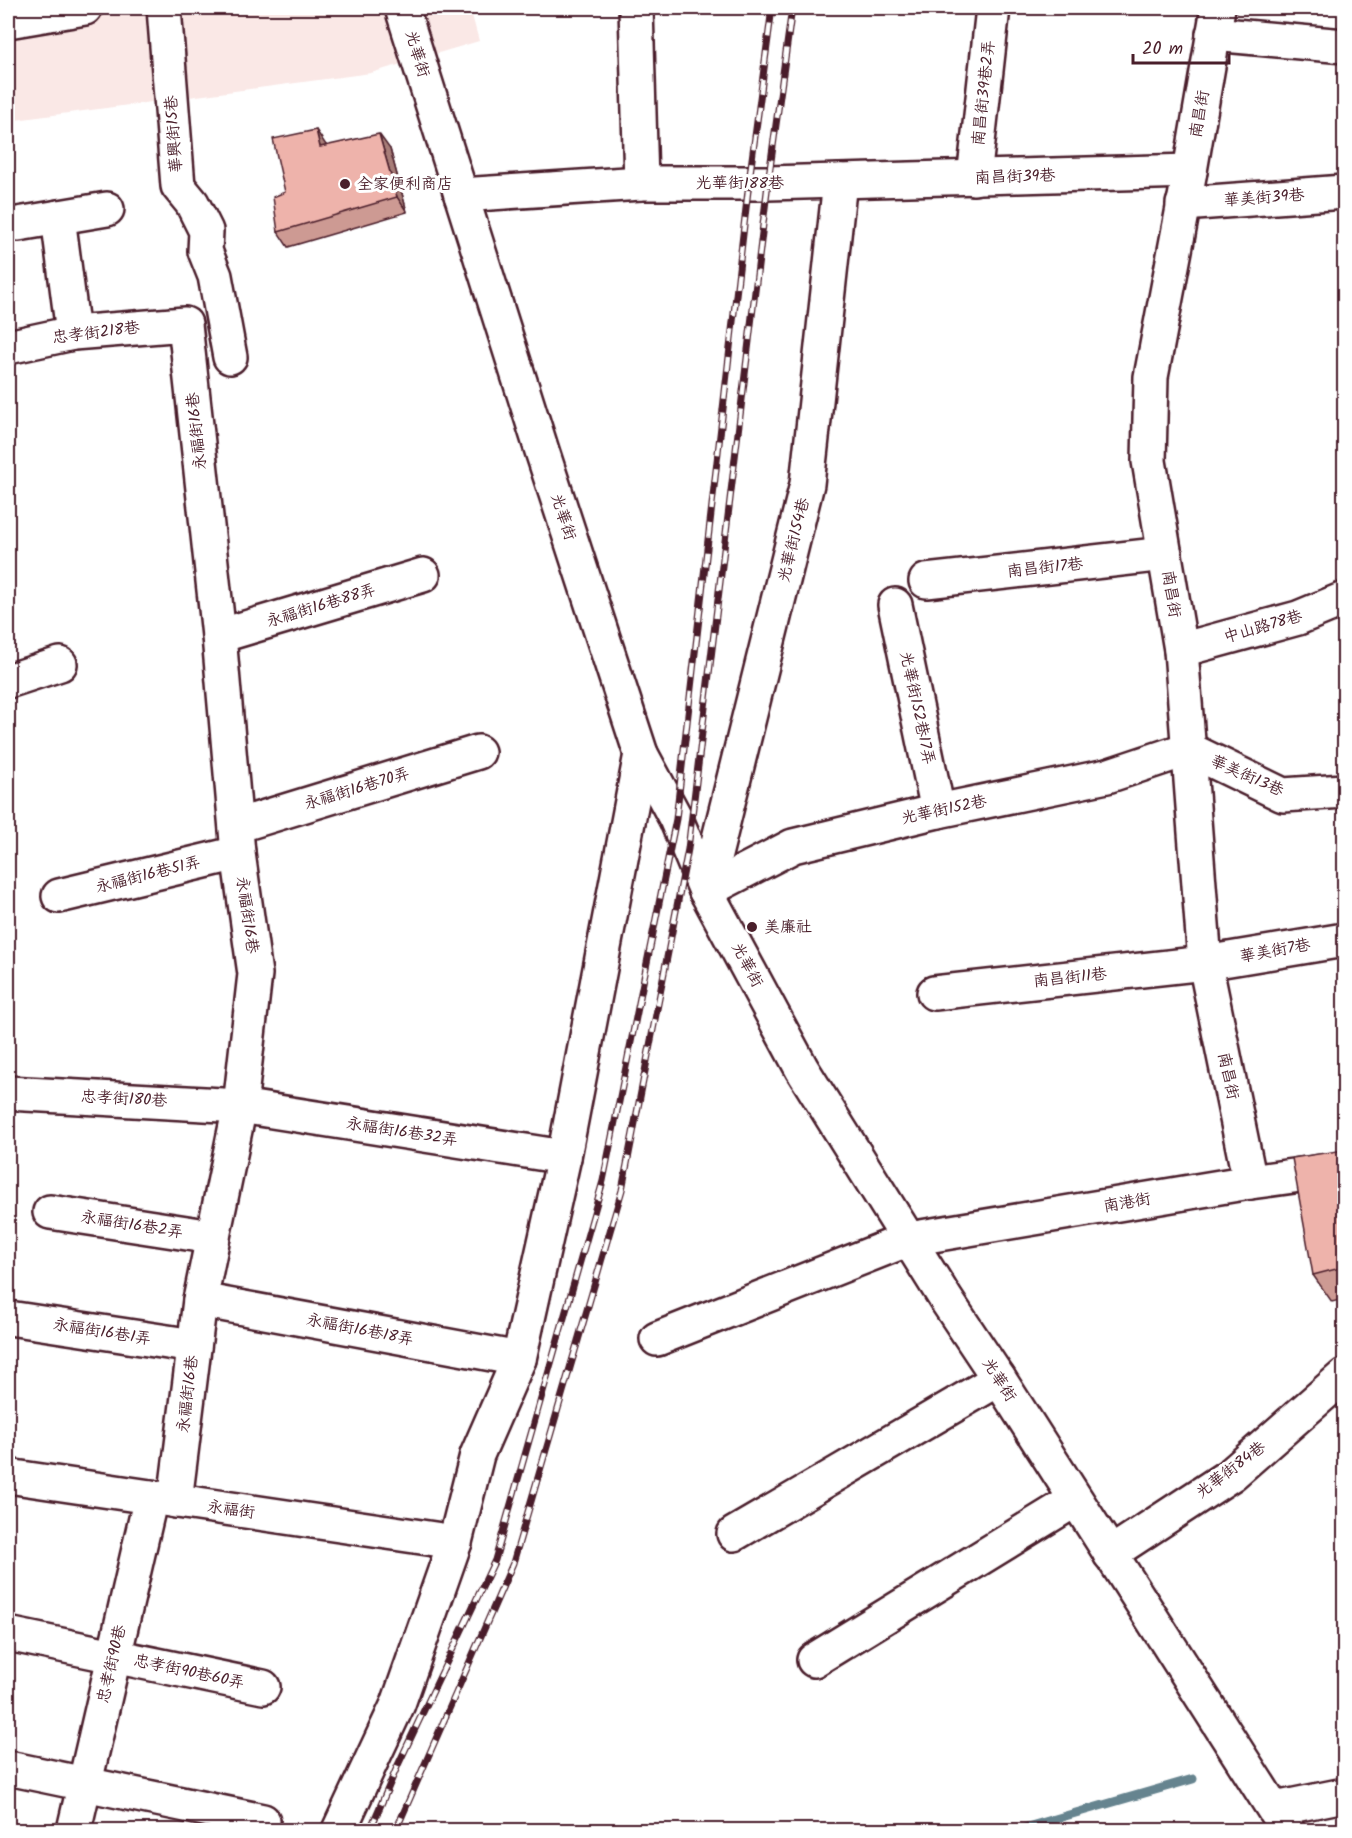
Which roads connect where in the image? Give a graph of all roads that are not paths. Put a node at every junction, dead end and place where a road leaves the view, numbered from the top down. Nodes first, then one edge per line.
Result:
1 (85, 8) edge
2 (164, 8) edge
3 (402, 8) edge
4 (636, 8) edge
5 (993, 8) edge
6 (8, 21) edge
7 (1216, 21) edge
8 (1344, 46) edge
9 (1190, 171) junction
10 (974, 178) junction
11 (840, 181) junction
12 (641, 183) junction
13 (1344, 192) edge
14 (461, 195) junction
15 (1183, 204) junction
16 (107, 209) dead end
17 (58, 217) junction
18 (18, 224) dead end
19 (185, 324) joint
20 (73, 333) junction
21 (8, 347) edge
22 (230, 357) dead end
23 (1165, 554) junction
24 (423, 575) dead end
25 (926, 581) dead end
26 (1344, 599) edge
27 (895, 605) dead end
28 (219, 636) junction
29 (1181, 650) junction
30 (60, 664) dead end
31 (8, 681) edge
32 (1188, 749) junction
33 (478, 752) dead end
34 (641, 754) junction
35 (1344, 791) edge
36 (938, 811) junction
37 (237, 839) junction
38 (706, 891) junction
39 (59, 896) dead end
40 (1344, 940) edge
41 (1205, 963) junction
42 (934, 993) dead end
43 (8, 1093) edge
44 (240, 1106) junction
45 (564, 1157) junction
46 (1344, 1169) edge
47 (1250, 1182) junction
48 (50, 1212) dead end
49 (213, 1237) junction
50 (909, 1239) junction
51 (200, 1300) junction
52 (9, 1318) edge
53 (657, 1339) dead end
54 (194, 1346) junction
55 (519, 1359) junction
56 (1344, 1376) edge
57 (999, 1379) junction
58 (8, 1476) edge
59 (163, 1499) junction
60 (1075, 1500) junction
61 (734, 1534) dead end
62 (454, 1542) junction
63 (1110, 1554) junction
64 (8, 1634) edge
65 (114, 1656) junction
66 (814, 1660) dead end
67 (263, 1687) dead end
68 (8, 1768) edge
69 (85, 1783) junction
70 (1344, 1795) edge
71 (1281, 1820) edge
72 (263, 1821) dead end
73 (74, 1830) edge
74 (339, 1830) edge

1 - 6 street
2 - 22 street, 華興街15巷
3 - 14 street, 光華街
4 - 12 street
5 - 10 street, 南昌街39巷2弄
7 - 8 street
7 - 9 street, 南昌街
9 - 10 street, 南昌街39巷
9 - 15 street, 南昌街
10 - 11 street, 南昌街39巷
11 - 12 street, 光華街188巷
11 - 38 street, 光華街154巷
12 - 14 street, 光華街188巷
13 - 15 street, 華美街39巷
14 - 34 street, 光華街
15 - 23 street, 南昌街
16 - 17 street
17 - 18 street
17 - 20 street
19 - 20 street, 忠孝街218巷
19 - 28 street, 永福街16巷
20 - 21 street, 忠孝街218巷
23 - 25 street, 南昌街17巷
23 - 29 street, 南昌街
24 - 28 street, 永福街16巷88弄
26 - 29 street, 中山路78巷
27 - 36 street, 光華街152巷17弄
28 - 37 street, 永福街16巷
29 - 32 street, 南昌街
30 - 31 street
32 - 35 street, 華美街13巷
32 - 36 street, 光華街152巷
32 - 41 street, 南昌街
33 - 37 street, 永福街16巷70弄
34 - 38 street, 光華街
34 - 45 street
36 - 38 street, 光華街152巷
37 - 39 street, 永福街16巷51弄
37 - 44 street, 永福街16巷
38 - 50 street, 光華街
40 - 41 street, 華美街7巷
41 - 42 street, 南昌街11巷
41 - 47 street, 南昌街
43 - 44 street, 忠孝街180巷
44 - 45 street, 永福街16巷32弄
44 - 49 street, 永福街16巷
45 - 55 street
46 - 47 street, 南港街
47 - 50 street, 南港街
48 - 49 street, 永福街16巷2弄
49 - 51 street, 永福街16巷
50 - 53 street, 南港街
50 - 57 street, 光華街
51 - 54 street, 永福街16巷
51 - 55 street, 永福街16巷18弄
52 - 54 street, 永福街16巷1弄
54 - 59 street, 永福街16巷
55 - 62 street
56 - 63 street, 光華街84巷
57 - 60 street, 光華街
57 - 61 street
58 - 59 street, 永福街
59 - 62 street, 永福街
59 - 65 street, 忠孝街90巷
60 - 63 street, 光華街
60 - 66 street
62 - 74 street
63 - 71 street, 光華街
64 - 65 street, 忠孝街90巷60弄
65 - 67 street, 忠孝街90巷60弄
65 - 69 street, 忠孝街90巷
68 - 69 street
69 - 72 street
69 - 73 street, 忠孝街90巷
70 - 71 street

